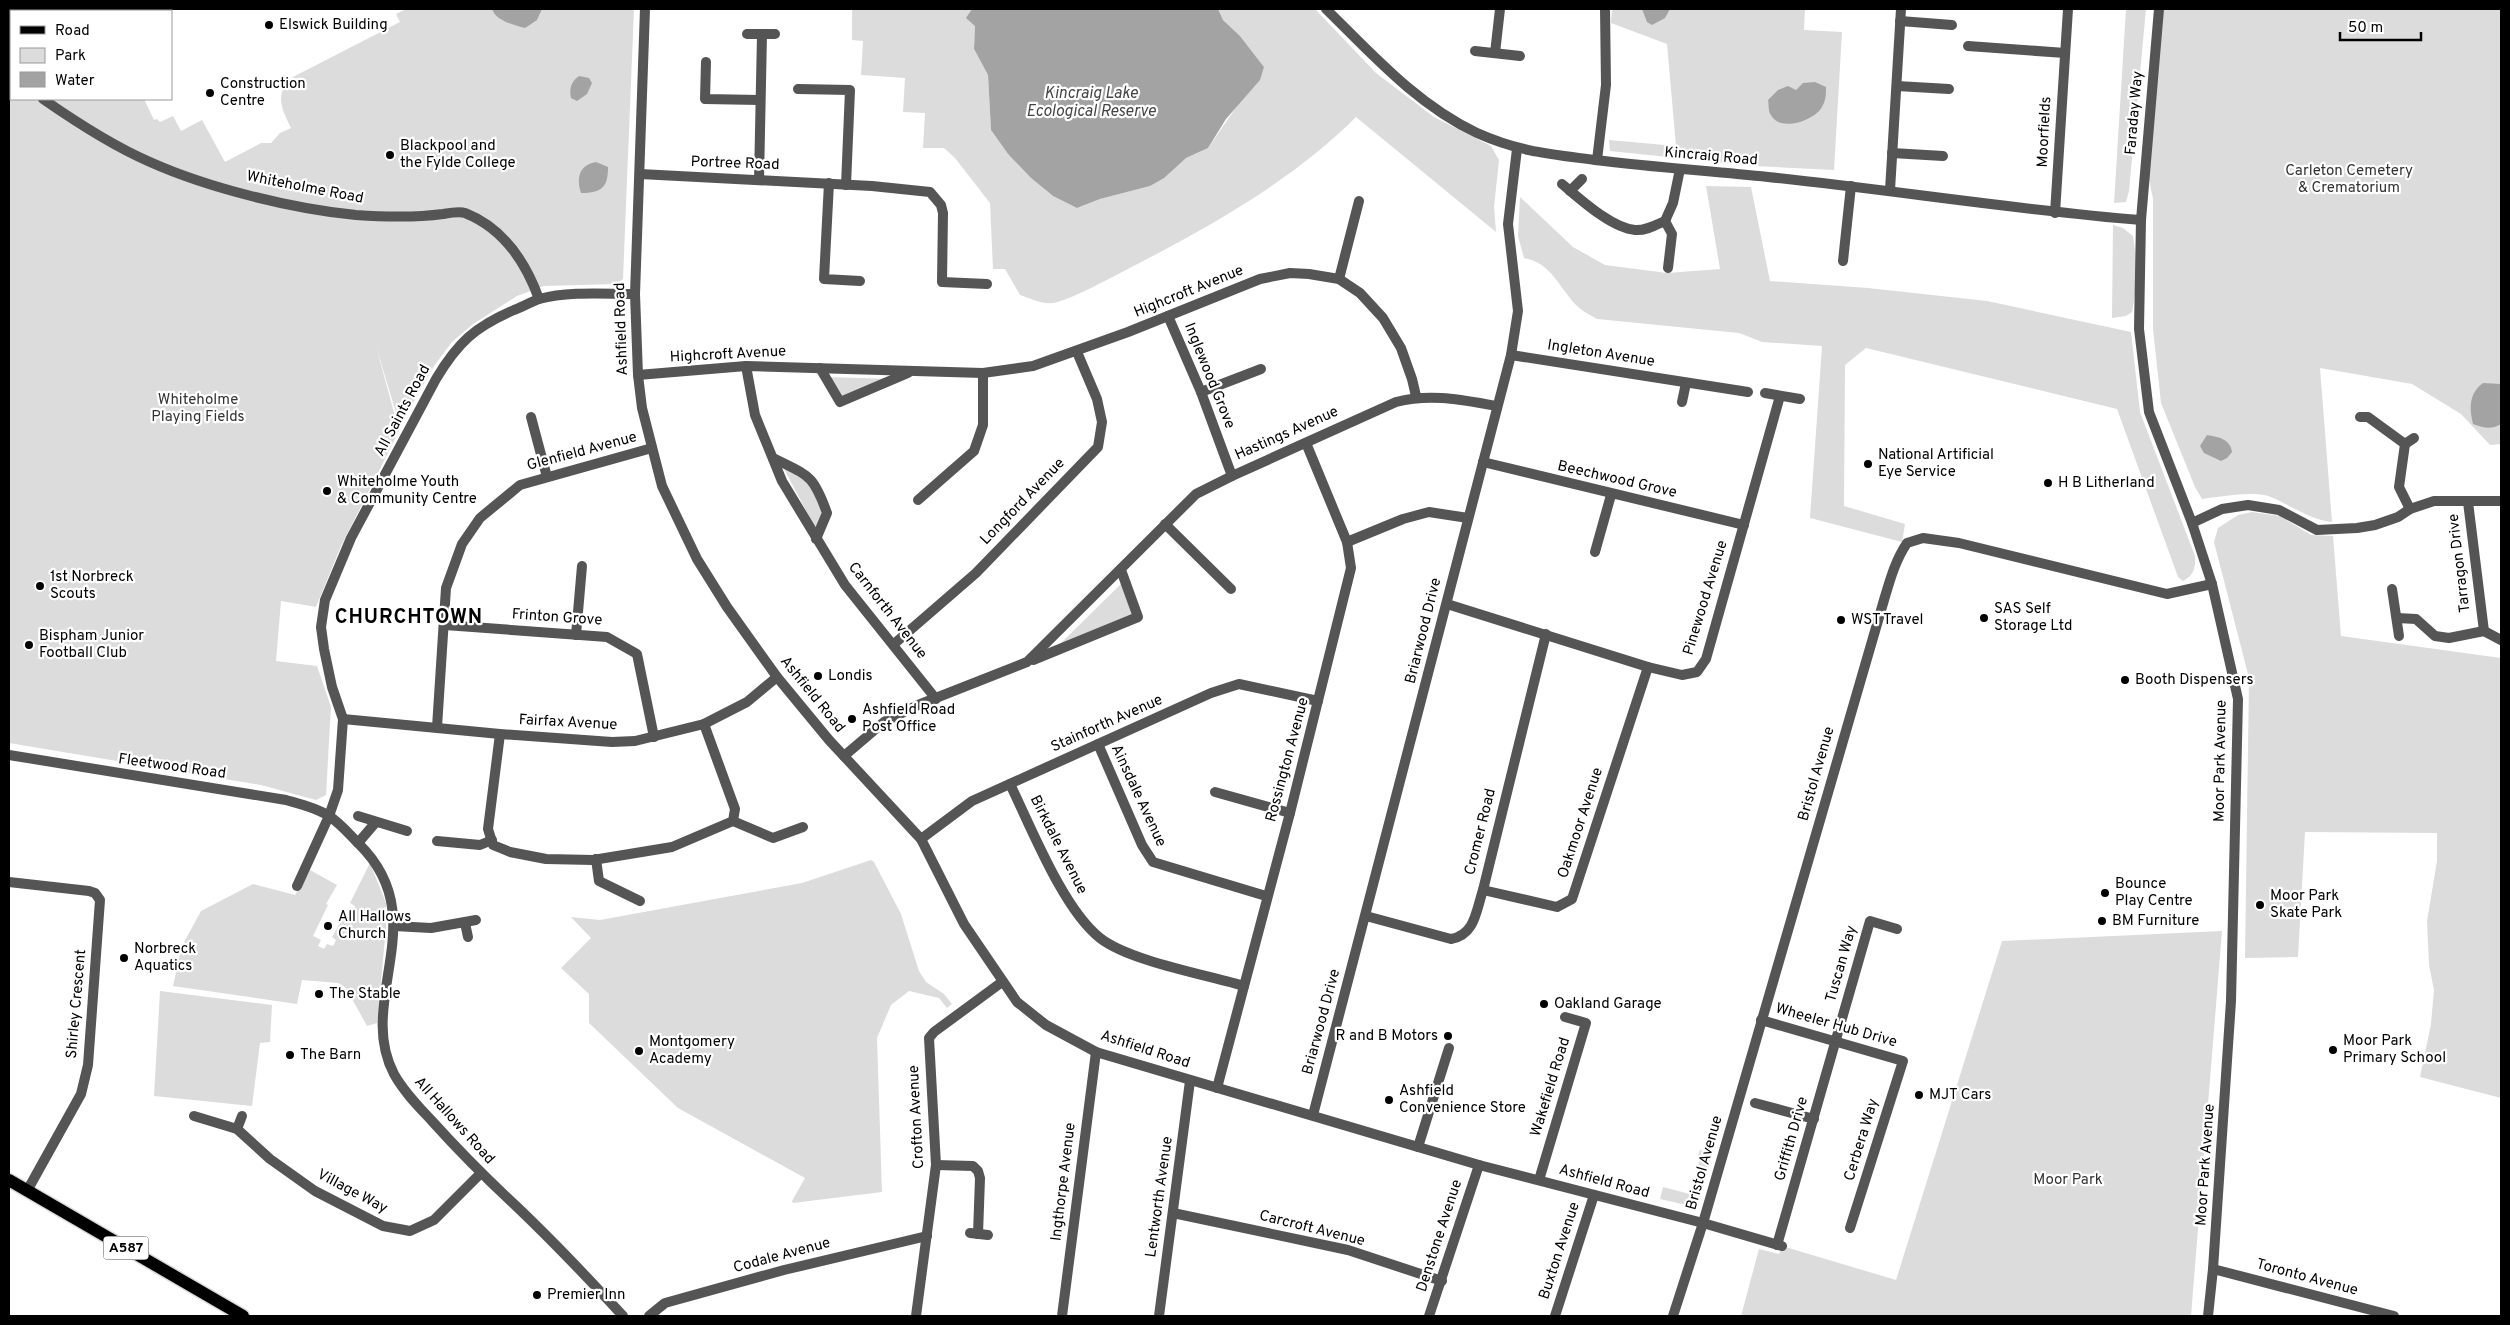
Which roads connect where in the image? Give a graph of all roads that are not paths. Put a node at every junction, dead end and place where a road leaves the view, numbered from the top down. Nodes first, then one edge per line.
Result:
1 (646, 9) edge
2 (1326, 9) edge
3 (1500, 9) edge
4 (1605, 9) edge
5 (1901, 9) edge
6 (2068, 9) edge
7 (2159, 9) edge
8 (1900, 22) junction
9 (1952, 25) dead end
10 (747, 34) dead end
11 (762, 34) junction
12 (775, 34) dead end
13 (9, 38) edge
14 (1968, 46) dead end
15 (1475, 51) dead end
16 (2065, 53) junction
17 (10, 54) edge
18 (1496, 54) junction
19 (1520, 56) dead end
20 (706, 62) dead end
21 (1897, 86) junction
22 (798, 89) dead end
23 (1949, 89) dead end
24 (44, 100) edge
25 (760, 100) junction
26 (1518, 149) junction
27 (1892, 153) junction
28 (1943, 156) dead end
29 (1597, 160) junction
30 (1680, 169) junction
31 (640, 174) junction
32 (1582, 179) dead end
33 (759, 180) junction
34 (829, 183) junction
35 (846, 185) junction
36 (1851, 186) junction
37 (1890, 190) junction
38 (1359, 201) dead end
39 (2055, 213) junction
40 (2141, 220) junction
41 (1665, 221) junction
42 (1843, 261) dead end
43 (1668, 268) dead end
44 (1339, 279) junction
45 (860, 281) dead end
46 (987, 284) dead end
47 (635, 294) junction
48 (539, 299) junction
49 (1168, 316) junction
50 (1077, 352) junction
51 (1511, 355) junction
52 (746, 366) junction
53 (820, 368) junction
54 (1260, 369) dead end
55 (911, 372) junction
56 (982, 373) junction
57 (638, 375) junction
58 (1686, 383) junction
59 (1201, 392) junction
60 (1748, 392) dead end
61 (1765, 393) dead end
62 (1416, 396) junction
63 (1780, 396) junction
64 (1800, 399) dead end
65 (1682, 402) dead end
66 (1497, 406) junction
67 (531, 417) dead end
68 (2360, 417) dead end
69 (1306, 443) junction
70 (652, 448) junction
71 (773, 458) junction
72 (1483, 462) junction
73 (1232, 476) junction
74 (547, 477) junction
75 (1611, 495) junction
76 (918, 500) dead end
77 (2501, 501) edge
78 (2468, 502) junction
79 (2410, 509) junction
80 (1468, 518) junction
81 (2192, 522) junction
82 (1166, 524) junction
83 (1744, 525) junction
84 (816, 539) junction
85 (1346, 542) junction
86 (1595, 552) dead end
87 (582, 566) dead end
88 (1121, 570) junction
89 (2212, 584) junction
90 (1231, 589) dead end
91 (2392, 589) dead end
92 (1447, 604) junction
93 (2397, 618) junction
94 (445, 625) junction
95 (2484, 631) junction
96 (1546, 634) junction
97 (576, 635) junction
98 (2399, 636) dead end
99 (2501, 640) edge
100 (894, 644) junction
101 (1028, 662) junction
102 (1648, 667) junction
103 (777, 678) junction
104 (936, 699) junction
105 (1318, 701) junction
106 (343, 719) junction
107 (704, 724) junction
108 (437, 727) junction
109 (500, 734) junction
110 (654, 737) junction
111 (1098, 744) junction
112 (9, 755) edge
113 (844, 756) junction
114 (1010, 784) junction
115 (1229, 784) dead end
116 (1290, 813) junction
117 (329, 816) junction
118 (358, 816) dead end
119 (733, 821) junction
120 (376, 822) junction
121 (803, 826) dead end
122 (407, 831) dead end
123 (492, 840) junction
124 (922, 840) junction
125 (358, 843) junction
126 (440, 845) dead end
127 (596, 859) junction
128 (9, 882) edge
129 (297, 886) dead end
130 (1482, 890) junction
131 (1266, 896) junction
132 (640, 901) dead end
133 (1366, 916) junction
134 (476, 920) dead end
135 (465, 923) junction
136 (394, 926) junction
137 (1897, 929) dead end
138 (468, 936) dead end
139 (1002, 982) junction
140 (1244, 986) junction
141 (1565, 1018) dead end
142 (1761, 1020) junction
143 (1835, 1042) junction
144 (1449, 1048) dead end
145 (1096, 1052) junction
146 (1903, 1061) joint
147 (1190, 1081) junction
148 (1217, 1088) junction
149 (1755, 1103) dead end
150 (1313, 1115) junction
151 (194, 1116) dead end
152 (242, 1116) dead end
153 (1814, 1119) junction
154 (237, 1129) junction
155 (1418, 1147) junction
156 (936, 1165) junction
157 (1480, 1165) junction
158 (480, 1174) junction
159 (9, 1180) edge
160 (1539, 1180) junction
161 (27, 1191) junction
162 (1594, 1195) junction
163 (1173, 1213) junction
164 (1703, 1223) junction
165 (1850, 1228) dead end
166 (979, 1234) dead end
167 (927, 1236) junction
168 (1779, 1246) joint
169 (2213, 1269) junction
170 (1442, 1281) junction
171 (243, 1316) edge
172 (623, 1316) edge
173 (649, 1316) edge
174 (916, 1316) edge
175 (1062, 1316) edge
176 (1159, 1316) edge
177 (1429, 1316) edge
178 (1555, 1316) edge
179 (1673, 1316) edge
180 (2208, 1316) edge
181 (2394, 1316) edge

1 - 31 street, Ashfield Road
2 - 26 street, Kincraig Road
3 - 18 street
4 - 29 street
5 - 8 street
6 - 16 street, Moorfields
7 - 40 street, Faraday Way
8 - 9 street
8 - 21 street
10 - 11 street
11 - 12 street
11 - 25 street
13 - 17 street
14 - 16 street
15 - 18 street
16 - 39 street, Moorfields
18 - 19 street
20 - 25 street
21 - 23 street
21 - 27 street
22 - 35 street
24 - 48 street, Whiteholme Road
25 - 33 street
26 - 29 street, Kincraig Road
26 - 51 street, Briarwood Drive
27 - 28 street
27 - 37 street
29 - 30 street, Kincraig Road
30 - 36 street, Kincraig Road
30 - 41 street
31 - 33 street, Portree Road
31 - 47 street, Ashfield Road
32 - 41 street
33 - 34 street, Portree Road
34 - 35 street, Portree Road
34 - 45 street
35 - 46 street, Portree Road
36 - 37 street, Kincraig Road
36 - 42 street
37 - 39 street, Kincraig Road
38 - 44 street
39 - 40 street, Kincraig Road
40 - 81 street, Moor Park Avenue
41 - 43 street
44 - 49 street, Highcroft Avenue
44 - 62 street, Highcroft Avenue
47 - 48 street, All Saints Road
47 - 57 street, Ashfield Road
48 - 106 street, All Saints Road
49 - 50 street, Highcroft Avenue
49 - 59 street, Inglewood Grove
50 - 56 street, Highcroft Avenue
50 - 100 street, Longford Avenue
51 - 58 street, Ingleton Avenue
51 - 66 street, Briarwood Drive
52 - 53 street, Highcroft Avenue
52 - 57 street, Highcroft Avenue
52 - 71 street, Carnforth Avenue
53 - 55 street, Highcroft Avenue
53 - 55 street, Highcroft Avenue
54 - 59 street
55 - 56 street, Highcroft Avenue
56 - 76 street
57 - 70 street, Ashfield Road
58 - 60 street, Ingleton Avenue
58 - 65 street
59 - 73 street, Inglewood Grove
61 - 63 street
62 - 66 street, Hastings Avenue
62 - 69 street, Hastings Avenue
63 - 64 street
63 - 83 street, Pinewood Avenue
66 - 72 street, Briarwood Drive
67 - 74 street
68 - 79 street
69 - 73 street, Hastings Avenue
69 - 85 street, Rossington Avenue
70 - 74 street, Glenfield Avenue
70 - 103 street, Ashfield Road
71 - 84 street, Carnforth Avenue
71 - 84 street
72 - 75 street, Beechwood Grove
72 - 80 street, Briarwood Drive
73 - 82 street, Hastings Avenue
74 - 94 street, Glenfield Avenue
75 - 83 street, Beechwood Grove
75 - 86 street
77 - 78 street, Tarragon Drive
78 - 79 street, Tarragon Drive
78 - 95 street, Tarragon Drive
79 - 81 street, Tarragon Drive
80 - 85 street
80 - 92 street, Briarwood Drive
81 - 89 street, Moor Park Avenue
82 - 88 street, Hastings Avenue
82 - 90 street
83 - 102 street, Pinewood Avenue
84 - 100 street, Carnforth Avenue
85 - 105 street, Rossington Avenue
87 - 97 street
88 - 101 street, Hastings Avenue
88 - 101 street, Hastings Avenue
89 - 142 street, Bristol Avenue
89 - 169 street, Moor Park Avenue
91 - 93 street
92 - 96 street, Pinewood Avenue
92 - 133 street, Briarwood Drive
93 - 95 street
93 - 98 street
94 - 97 street, Frinton Grove
94 - 108 street, Glenfield Avenue
95 - 99 street, Tarragon Drive
96 - 102 street, Pinewood Avenue
96 - 130 street, Cromer Road
97 - 110 street, Frinton Grove
100 - 104 street, Carnforth Avenue
101 - 104 street, Hastings Avenue
102 - 130 street, Oakmoor Avenue
103 - 107 street, Fairfax Avenue
103 - 113 street, Ashfield Road
104 - 113 street, Hastings Avenue
105 - 111 street, Stainforth Avenue
105 - 116 street, Rossington Avenue
106 - 108 street, Fairfax Avenue
106 - 117 street, All Saints Road
107 - 110 street, Fairfax Avenue
107 - 119 street
108 - 109 street, Fairfax Avenue
109 - 110 street, Fairfax Avenue
109 - 123 street
111 - 114 street, Stainforth Avenue
111 - 131 street, Ainsdale Avenue
112 - 117 street, Fleetwood Road
113 - 124 street, Ashfield Road
114 - 124 street, Stainforth Avenue
114 - 140 street, Birkdale Avenue
115 - 116 street
116 - 131 street, Rossington Avenue
117 - 125 street, All Hallows Road
117 - 129 street, All Saints Road
118 - 120 street
119 - 121 street
119 - 127 street
120 - 122 street
120 - 125 street
123 - 126 street
123 - 127 street
124 - 139 street, Ashfield Road
125 - 136 street, All Hallows Road
127 - 132 street
128 - 161 street, Shirley Crescent
130 - 133 street, Cromer Road
131 - 140 street, Rossington Avenue
133 - 150 street, Briarwood Drive
134 - 135 street
135 - 136 street
135 - 138 street
136 - 158 street, All Hallows Road
137 - 143 street, Tuscan Way
139 - 145 street, Ashfield Road
139 - 156 street, Crofton Avenue
140 - 148 street, Rossington Avenue
141 - 160 street, Wakefield Road
142 - 143 street, Wheeler Hub Drive
142 - 164 street, Bristol Avenue
143 - 146 street, Wheeler Hub Drive
143 - 153 street, Griffith Drive
144 - 155 street
145 - 147 street, Ashfield Road
145 - 175 street, Ingthorpe Avenue
146 - 165 street, Cerbera Way
147 - 148 street, Ashfield Road
147 - 163 street, Lentworth Avenue
148 - 150 street, Ashfield Road
149 - 153 street
150 - 155 street, Ashfield Road
151 - 154 street, Village Way
152 - 154 street
153 - 168 street, Griffith Drive
154 - 158 street, Village Way
155 - 157 street, Ashfield Road
156 - 166 street
156 - 167 street, Crofton Avenue
157 - 160 street, Ashfield Road
157 - 170 street, Denstone Avenue
158 - 172 street, All Hallows Road
159 - 161 main road, A587
160 - 162 street, Ashfield Road
161 - 171 main road, A587
162 - 164 street, Ashfield Road
162 - 178 street, Buxton Avenue
163 - 170 street, Carcroft Avenue
163 - 176 street, Lentworth Avenue
164 - 168 street, Ashfield Road
164 - 179 street, Bristol Avenue
167 - 173 street, Codale Avenue
167 - 174 street, Crofton Avenue
169 - 180 street, Moor Park Avenue
169 - 181 street, Toronto Avenue
170 - 177 street, Denstone Avenue

